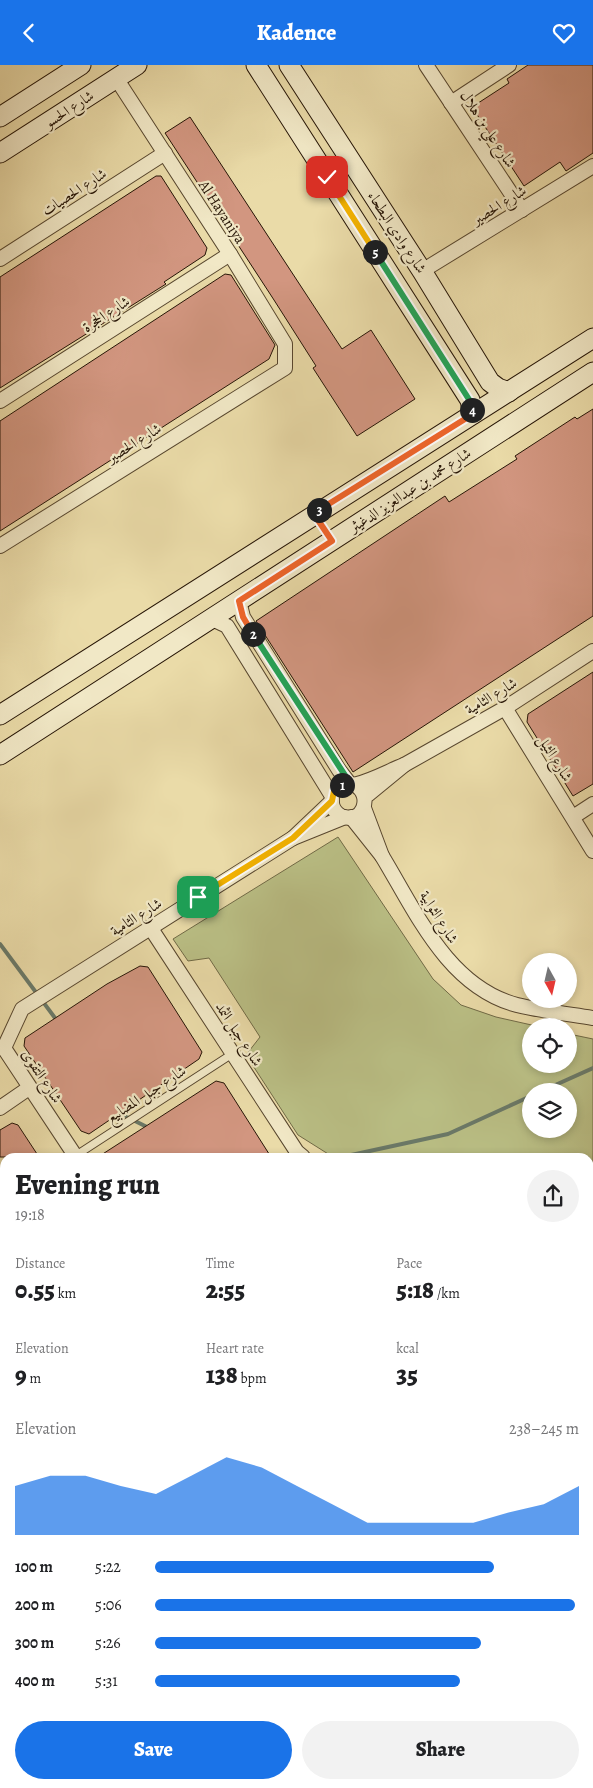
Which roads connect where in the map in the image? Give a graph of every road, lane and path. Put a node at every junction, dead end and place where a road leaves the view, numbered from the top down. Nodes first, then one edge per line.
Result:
1 (81, 65) edge
2 (138, 65) edge
3 (256, 65) edge
4 (289, 65) edge
5 (426, 65) edge
6 (510, 65) edge
7 (116, 78) junction
8 (451, 103) junction
9 (0, 117) edge
10 (0, 153) edge
11 (165, 153) junction
12 (593, 166) edge
13 (522, 210) junction
14 (230, 254) junction
15 (0, 259) edge
16 (422, 271) junction
17 (590, 346) edge
18 (285, 368) joint
19 (593, 372) edge
20 (509, 392) junction
21 (0, 401) edge
22 (473, 414) junction
23 (314, 514) junction
24 (332, 541) junction
25 (0, 546) edge
26 (239, 601) junction
27 (212, 619) junction
28 (593, 651) edge
29 (505, 708) junction
30 (0, 715) edge
31 (0, 755) edge
32 (404, 765) junction
33 (352, 784) junction
34 (332, 799) junction
35 (365, 803) junction
36 (593, 804) edge
37 (348, 817) junction
38 (573, 817) junction
39 (293, 838) junction
40 (593, 851) edge
41 (382, 856) junction
42 (150, 927) junction
43 (22, 1009) joint
44 (593, 1018) edge
45 (232, 1054) junction
46 (29, 1089) junction
47 (0, 1107) edge
48 (72, 1153) edge
49 (81, 1153) edge
50 (298, 1153) edge

1 - 9 street, شارع الحسو
2 - 7 street, شارع الحسو
3 - 22 street, شارع وادي البطحاء
4 - 16 street, شارع وادي البطحاء
5 - 8 street, شارع علي بن هلال
6 - 8 street
7 - 10 street, شارع الحسو
7 - 11 street, Al Hayaniya
8 - 13 street, شارع علي بن هلال
11 - 14 street, Al Hayaniya
11 - 15 street, شارع الحصيات
12 - 13 street, شارع الحصير
13 - 16 street, شارع الحصير
14 - 18 street, Al Hayaniya
14 - 21 street, شارع الحجرة
16 - 20 street, شارع وادي البطحاء
17 - 20 street, شارع محمد بن عبدالعزيز الدغيثر
18 - 25 street, شارع الحصير
19 - 24 street, شارع محمد بن عبدالعزيز الدغيثر
20 - 22 street, شارع محمد بن عبدالعزيز الدغيثر
22 - 23 street, شارع محمد بن عبدالعزيز الدغيثر
23 - 24 street
23 - 30 street, شارع محمد بن عبدالعزيز الدغيثر
24 - 26 street, شارع محمد بن عبدالعزيز الدغيثر
26 - 27 street, شارع محمد بن عبدالعزيز الدغيثر
26 - 33 street
27 - 31 street, شارع محمد بن عبدالعزيز الدغيثر
27 - 34 street
28 - 29 street, شارع الثامية
29 - 32 street, شارع الثامية
29 - 38 street, شارع الثيل
32 - 33 street
32 - 35 street
33 - 34 street
33 - 35 street
34 - 37 street
34 - 39 street
35 - 37 street
35 - 41 street
36 - 38 street
37 - 39 street
37 - 41 street
38 - 40 street, شارع الثيل
39 - 42 street, شارع الثامية
41 - 44 street, شارع الثوابية
42 - 43 street, شارع الثامية
42 - 45 street, شارع جبل الثمد
43 - 46 street, شارع التقوى
45 - 49 lane, شارع جبل المضابيع
45 - 50 street, شارع جبل الثمد
46 - 47 street
46 - 48 street, شارع التقوى

